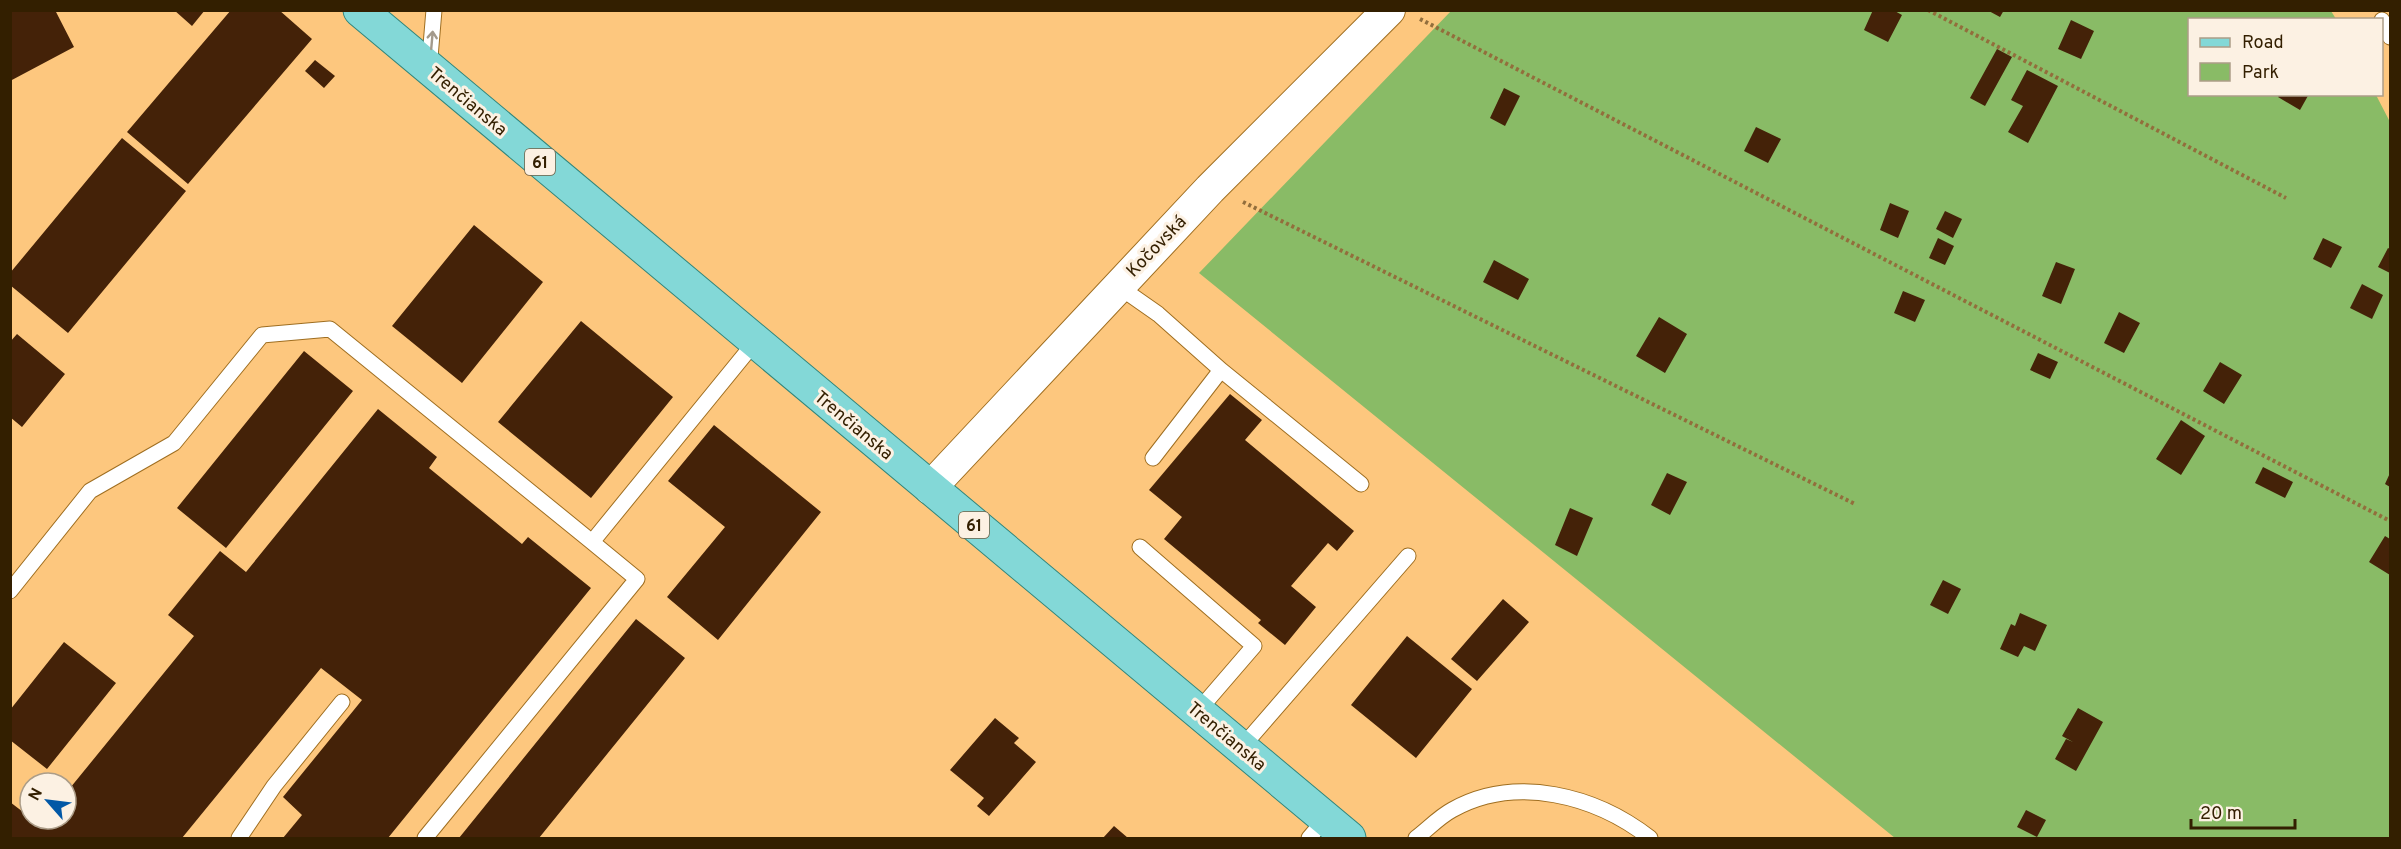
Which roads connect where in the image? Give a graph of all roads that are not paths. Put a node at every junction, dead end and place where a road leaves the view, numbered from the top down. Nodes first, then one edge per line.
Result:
1 (360, 10) edge
2 (434, 10) edge
3 (1389, 10) edge
4 (2383, 23) edge
5 (2391, 37) edge
6 (429, 69) junction
7 (1118, 286) junction
8 (755, 342) junction
9 (1221, 370) junction
10 (1153, 458) dead end
11 (1361, 484) dead end
12 (930, 488) junction
13 (592, 542) junction
14 (1140, 547) dead end
15 (1408, 556) dead end
16 (10, 591) edge
17 (342, 702) dead end
18 (1198, 711) junction
19 (1242, 747) junction
20 (1328, 832) edge
21 (239, 838) edge
22 (425, 838) edge
23 (1416, 838) edge
24 (1650, 838) edge

1 - 6 main road, Trenčianska / 61
6 -> 2 lane
3 - 7 street, Kočovská
4 - 5 lane
6 - 8 main road, Trenčianska / 61
7 - 9 lane
7 - 12 street, Kočovská
8 - 12 main road, Trenčianska / 61
8 - 13 lane
9 - 10 lane
9 - 11 lane
12 - 18 main road, Trenčianska / 61
13 - 16 lane
13 - 22 lane
14 - 18 lane
15 - 19 lane
17 - 21 lane
18 - 19 main road, Trenčianska / 61
19 - 20 main road, Trenčianska / 61
23 - 24 lane

